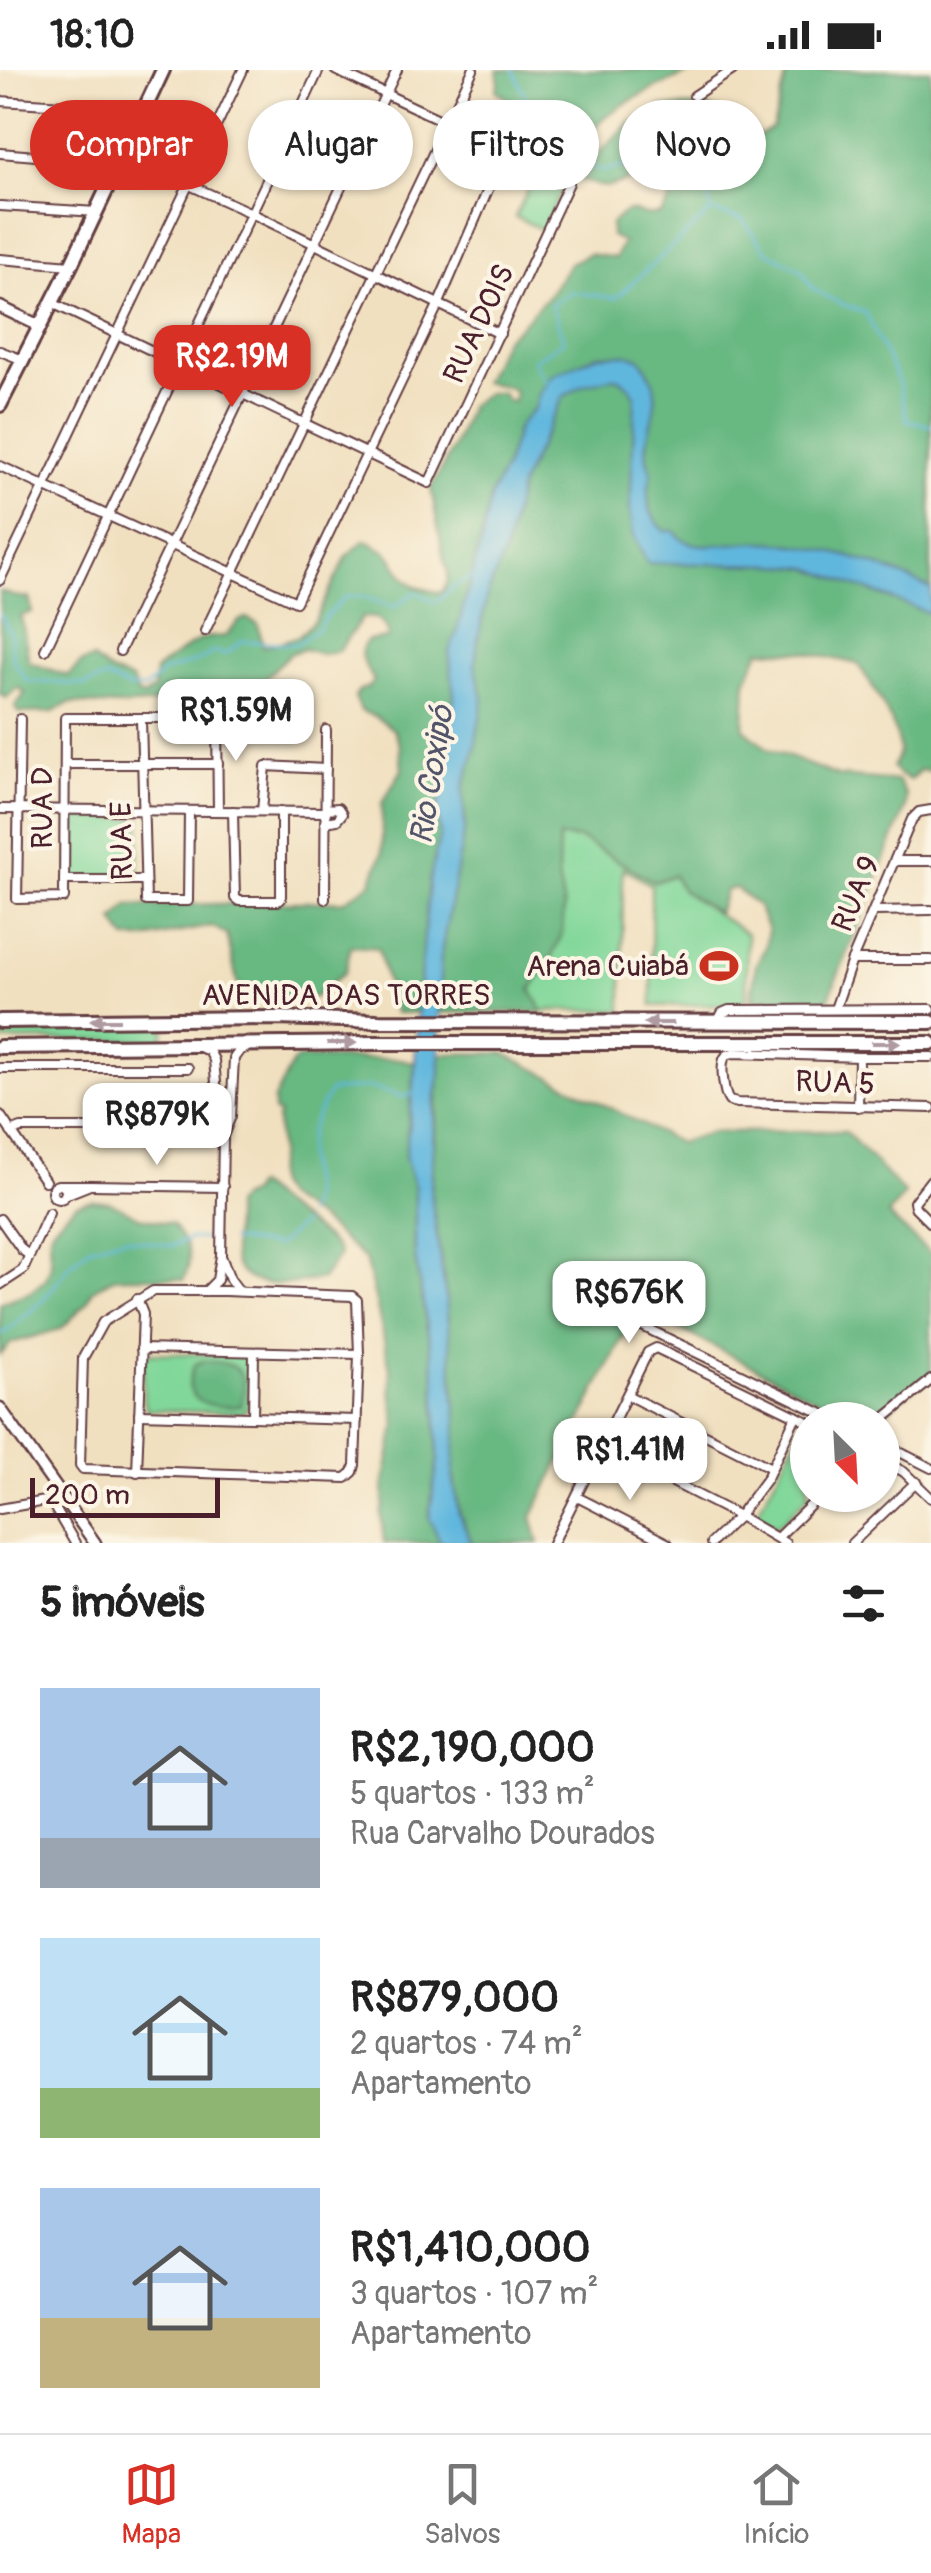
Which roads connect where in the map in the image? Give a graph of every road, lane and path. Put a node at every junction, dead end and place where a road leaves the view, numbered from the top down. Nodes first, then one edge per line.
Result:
1 (164, 70) edge
2 (242, 70) edge
3 (319, 70) edge
4 (335, 70) edge
5 (397, 70) edge
6 (472, 70) edge
7 (733, 70) edge
8 (386, 94) junction
9 (694, 96) dead end
10 (149, 100) edge
11 (228, 100) edge
12 (458, 100) edge
13 (0, 101) edge
14 (30, 103) edge
15 (433, 116) edge
16 (433, 153) edge
17 (0, 154) edge
18 (30, 155) edge
19 (107, 190) edge
20 (185, 190) edge
21 (203, 190) edge
22 (488, 190) edge
23 (566, 190) edge
24 (0, 206) edge
25 (97, 212) junction
26 (251, 213) junction
27 (314, 244) junction
28 (0, 259) edge
29 (72, 265) junction
30 (376, 274) junction
31 (52, 303) junction
32 (439, 303) junction
33 (0, 307) edge
34 (40, 326) junction
35 (118, 334) junction
36 (500, 334) junction
37 (0, 351) edge
38 (22, 360) junction
39 (178, 364) junction
40 (241, 394) junction
41 (0, 405) edge
42 (305, 423) junction
43 (368, 452) junction
44 (0, 466) edge
45 (44, 484) junction
46 (108, 514) junction
47 (170, 544) junction
48 (234, 573) junction
49 (0, 580) edge
50 (205, 631) dead end
51 (44, 650) dead end
52 (120, 651) dead end
53 (20, 719) dead end
54 (141, 719) junction
55 (326, 730) dead end
56 (65, 764) junction
57 (142, 764) junction
58 (218, 764) junction
59 (326, 769) junction
60 (0, 808) edge
61 (19, 809) junction
62 (65, 809) junction
63 (144, 810) junction
64 (188, 810) junction
65 (931, 810) edge
66 (218, 811) junction
67 (234, 811) junction
68 (262, 811) junction
69 (281, 812) junction
70 (326, 814) junction
71 (895, 860) junction
72 (931, 860) edge
73 (64, 880) junction
74 (145, 880) junction
75 (324, 899) dead end
76 (931, 910) edge
77 (874, 911) junction
78 (852, 960) junction
79 (931, 960) edge
80 (835, 1009) junction
81 (931, 1009) edge
82 (276, 1018) junction
83 (0, 1020) edge
84 (782, 1022) junction
85 (931, 1022) edge
86 (717, 1023) junction
87 (819, 1023) junction
88 (282, 1043) junction
89 (778, 1043) junction
90 (812, 1043) junction
91 (931, 1043) edge
92 (173, 1044) junction
93 (0, 1047) edge
94 (858, 1057) junction
95 (931, 1057) edge
96 (0, 1068) edge
97 (188, 1068) dead end
98 (858, 1106) junction
99 (931, 1108) edge
100 (0, 1115) edge
101 (186, 1128) dead end
102 (11, 1132) junction
103 (223, 1136) junction
104 (931, 1180) edge
105 (222, 1187) junction
106 (58, 1192) junction
107 (0, 1218) edge
108 (931, 1223) edge
109 (28, 1254) junction
110 (222, 1256) junction
111 (0, 1285) edge
112 (206, 1291) junction
113 (238, 1291) junction
114 (137, 1299) junction
115 (640, 1325) dead end
116 (141, 1349) junction
117 (254, 1353) junction
118 (358, 1354) junction
119 (931, 1380) edge
120 (627, 1394) junction
121 (798, 1402) edge
122 (900, 1405) edge
123 (0, 1408) edge
124 (790, 1413) edge
125 (139, 1414) junction
126 (252, 1417) junction
127 (356, 1420) junction
128 (790, 1428) edge
129 (602, 1446) junction
130 (900, 1453) edge
131 (771, 1468) junction
132 (931, 1468) edge
133 (900, 1470) edge
134 (137, 1472) junction
135 (916, 1482) junction
136 (54, 1485) junction
137 (577, 1497) junction
138 (931, 1498) edge
139 (50, 1500) junction
140 (0, 1509) edge
141 (806, 1512) edge
142 (739, 1516) junction
143 (782, 1540) edge
144 (74, 1543) edge
145 (96, 1543) edge
146 (553, 1543) edge
147 (667, 1543) edge
148 (711, 1543) edge
149 (852, 1543) edge

1 - 10 main road
2 - 11 street
3 - 26 street
4 - 8 street
5 - 8 street
6 - 12 street
7 - 9 street
8 - 15 street
8 - 27 street
13 - 14 street
16 - 30 street
17 - 18 street
19 - 25 main road
20 - 35 street
21 - 26 street
22 - 32 street
23 - 36 street, RUA DOIS
24 - 25 street
25 - 29 main road
26 - 27 street
26 - 39 street
27 - 30 street
27 - 40 street
28 - 29 street
29 - 31 main road
30 - 32 street
30 - 42 street
31 - 34 main road
31 - 35 street
32 - 36 street
32 - 43 street
33 - 34 street
34 - 38 main road
35 - 39 street
35 - 45 street
36 - 43 street, RUA DOIS
37 - 38 street
38 - 41 main road
39 - 40 street
39 - 46 street
40 - 42 street
40 - 47 street
42 - 43 street
42 - 48 street
43 - 48 street
44 - 45 street
45 - 46 street
45 - 49 street
46 - 47 street
46 - 51 street
47 - 48 street
47 - 52 street
48 - 50 street
53 - 61 street
54 - 56 street, RUA D
54 - 57 street, RUA E
54 - 58 street
55 - 59 street
56 - 57 street
56 - 62 street, RUA D
57 - 58 street
57 - 63 street, RUA E
58 - 66 street
59 - 68 street
59 - 70 street
60 - 61 street
61 - 62 street
61 - 73 street, RUA D
62 - 63 street
62 - 73 street, RUA D
63 - 64 street
63 - 74 street, RUA E
64 - 66 street
64 - 74 street, RUA E
65 - 71 street, RUA 9
66 - 67 street
67 - 68 street
67 - 69 street
68 - 69 street
69 - 70 street
70 - 75 street
71 - 72 street
71 - 77 street, RUA 9
73 - 74 street
76 - 77 street
77 - 78 street, RUA 9
78 - 79 street
78 - 80 street, RUA 9
80 - 81 street
80 - 86 street
82 -> 83 main road, AVENIDA DAS TORRES
86 -> 82 main road, AVENIDA DAS TORRES
82 - 92 main road
84 - 86 main road, AVENIDA DAS TORRES
84 - 87 main road, AVENIDA DAS TORRES
84 - 89 main road
85 - 87 main road, AVENIDA DAS TORRES
87 - 90 main road
88 -> 89 main road, AVENIDA DAS TORRES
88 - 92 main road, AVENIDA DAS TORRES
88 - 103 street
89 - 90 main road, AVENIDA DAS TORRES
90 -> 91 main road, AVENIDA DAS TORRES
92 - 93 main road, AVENIDA DAS TORRES
92 - 103 street
94 - 95 street
94 - 98 street
94 - 98 street, RUA 5
96 - 97 street
98 - 99 street, RUA 5
100 - 102 street
101 - 102 street
102 - 106 street
103 - 105 street
104 - 108 street
105 - 106 street
105 - 110 street
106 - 109 street
107 - 109 street
109 - 111 street
110 - 112 street
110 - 113 street
112 - 113 street
112 - 114 street
113 - 118 street
114 - 116 street
114 - 134 street
115 - 121 street
116 - 117 street
116 - 125 street
117 - 118 street
117 - 126 street
118 - 127 street
119 - 122 street
120 - 124 street
120 - 129 street
120 - 131 street
123 - 136 street
125 - 126 street
125 - 134 street
126 - 127 street
127 - 134 street
128 - 131 street
129 - 137 street
129 - 142 street
130 - 132 street
131 - 142 street
133 - 135 street
135 - 138 street
135 - 149 street
136 - 139 street
136 - 145 street
137 - 146 street
137 - 147 street
139 - 140 street
139 - 144 street
141 - 143 street
142 - 143 street
142 - 148 street

